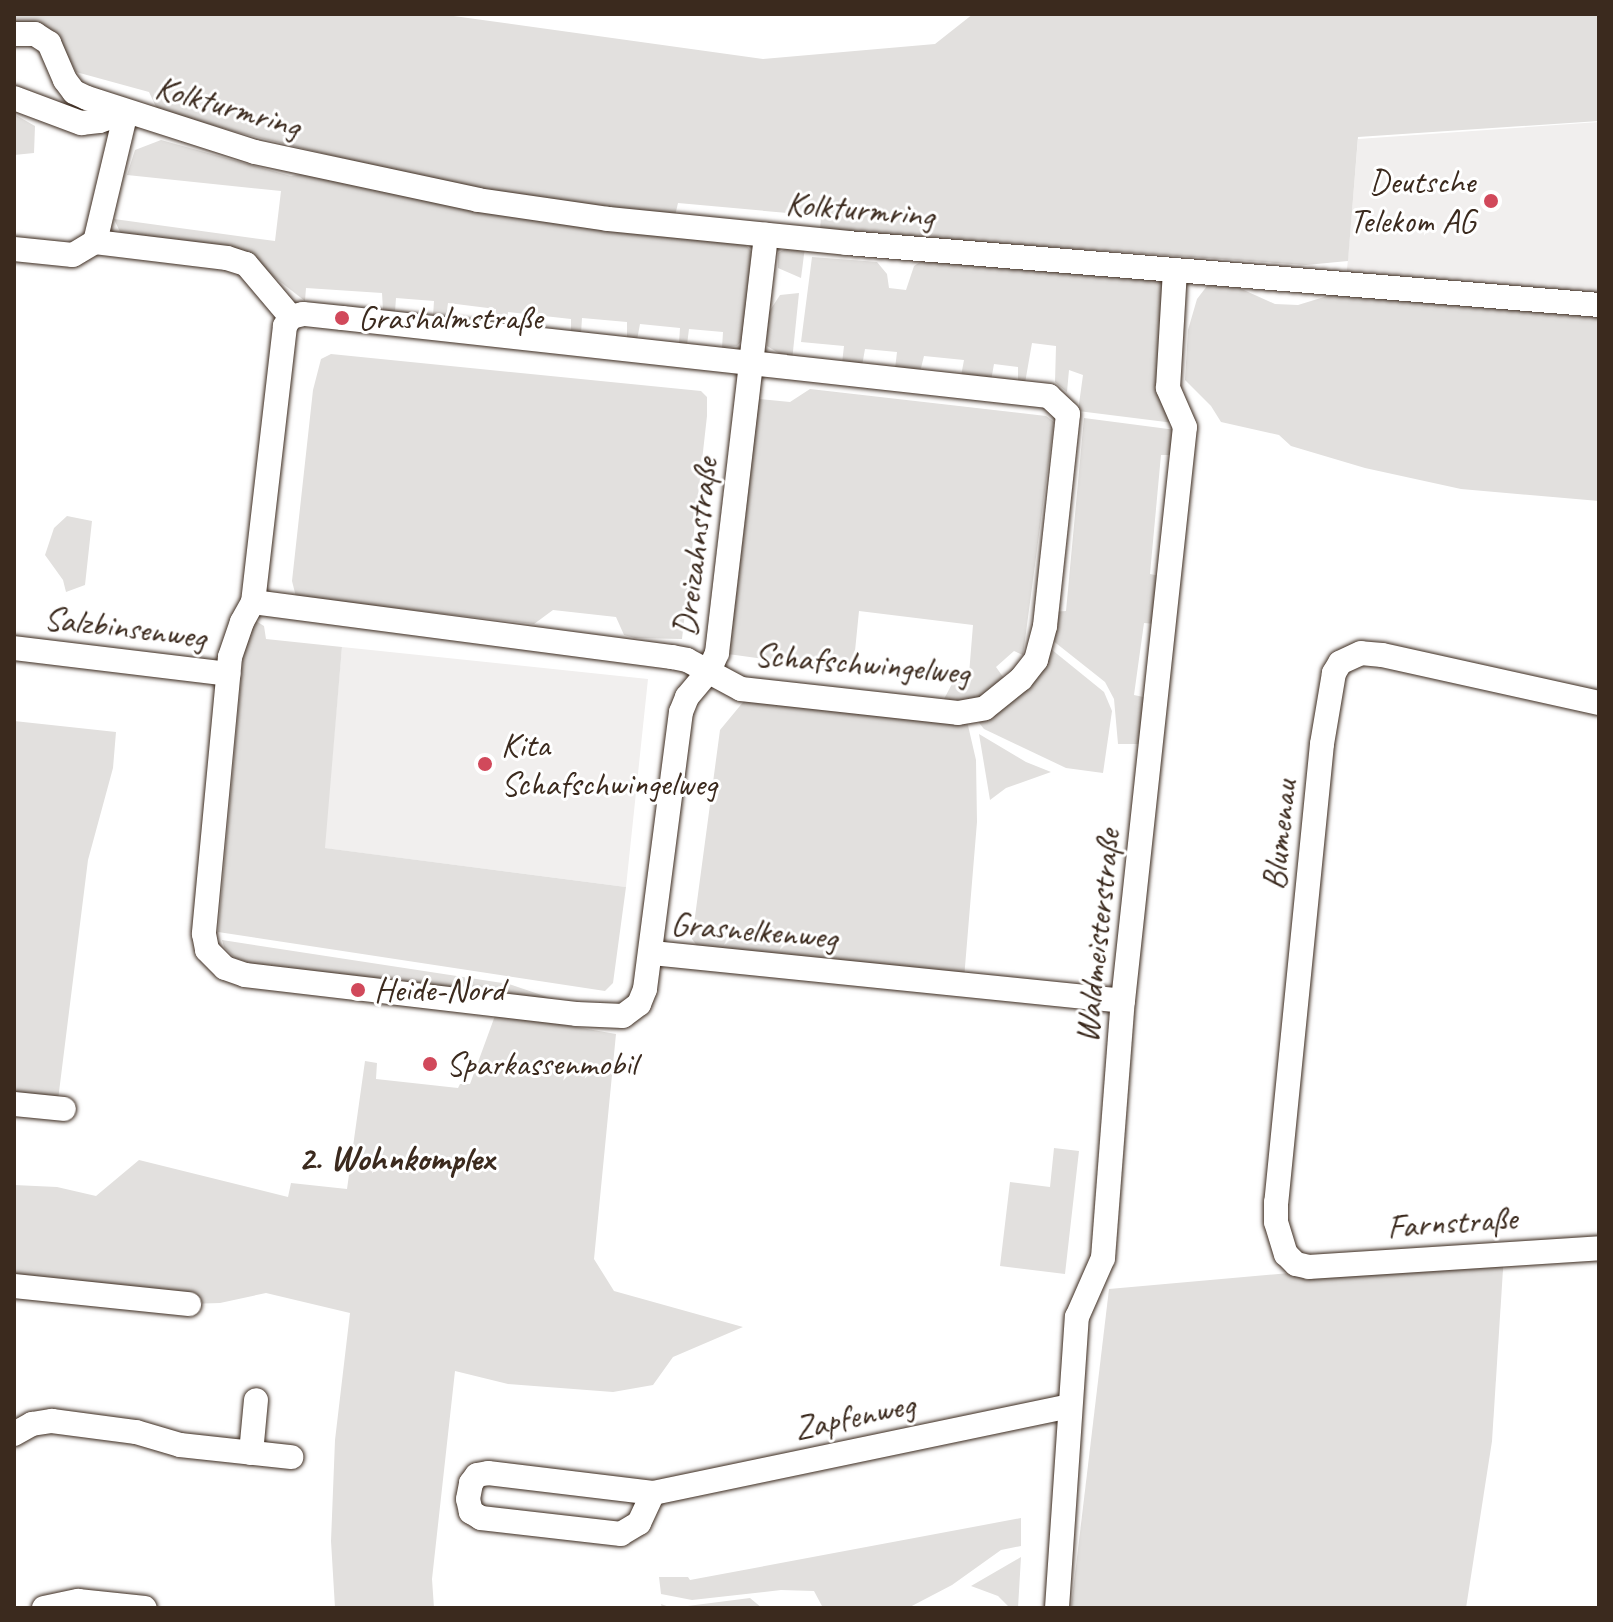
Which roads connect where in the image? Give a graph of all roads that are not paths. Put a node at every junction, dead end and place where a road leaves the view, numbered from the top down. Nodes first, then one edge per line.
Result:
1 (14, 34) edge
2 (14, 98) edge
3 (126, 112) junction
4 (766, 235) junction
5 (95, 242) junction
6 (14, 249) edge
7 (1175, 270) junction
8 (1599, 305) edge
9 (291, 317) junction
10 (753, 364) junction
11 (253, 602) junction
12 (14, 648) edge
13 (709, 671) junction
14 (228, 674) junction
15 (1599, 703) edge
16 (652, 953) junction
17 (1123, 1001) junction
18 (14, 1104) edge
19 (64, 1109) dead end
20 (1599, 1248) edge
21 (1309, 1267) joint
22 (14, 1286) edge
23 (189, 1304) dead end
24 (256, 1400) dead end
25 (1069, 1406) junction
26 (14, 1434) edge
27 (251, 1453) junction
28 (291, 1457) dead end
29 (653, 1493) junction
30 (44, 1608) edge
31 (145, 1608) edge
32 (1057, 1608) edge

1 - 3 street, Kolkturmring
2 - 3 street, Kolkturmring
3 - 4 street, Kolkturmring
3 - 5 street
4 - 7 street, Kolkturmring
4 - 10 street, Dreizahnstraße
5 - 6 street
5 - 9 street
7 - 8 street, Kolkturmring
7 - 17 street, Waldmeisterstraße
9 - 10 street
9 - 11 street
10 - 13 street, Dreizahnstraße
10 - 13 street, Schafschwingelweg
11 - 13 street, Schafschwingelweg
11 - 14 street
12 - 14 street, Salzbinsenweg
13 - 16 street, Dreizahnstraße
14 - 16 street, Grasnelkenweg
15 - 21 street, Blumenau
16 - 17 street, Grasnelkenweg
17 - 25 street, Waldmeisterstraße
18 - 19 street
20 - 21 street, Farnstraße
22 - 23 street
24 - 27 street
25 - 29 street, Zapfenweg
25 - 32 street, Waldmeisterstraße
26 - 27 street
27 - 28 street
29 - 29 street, Zapfenweg
30 - 31 street

